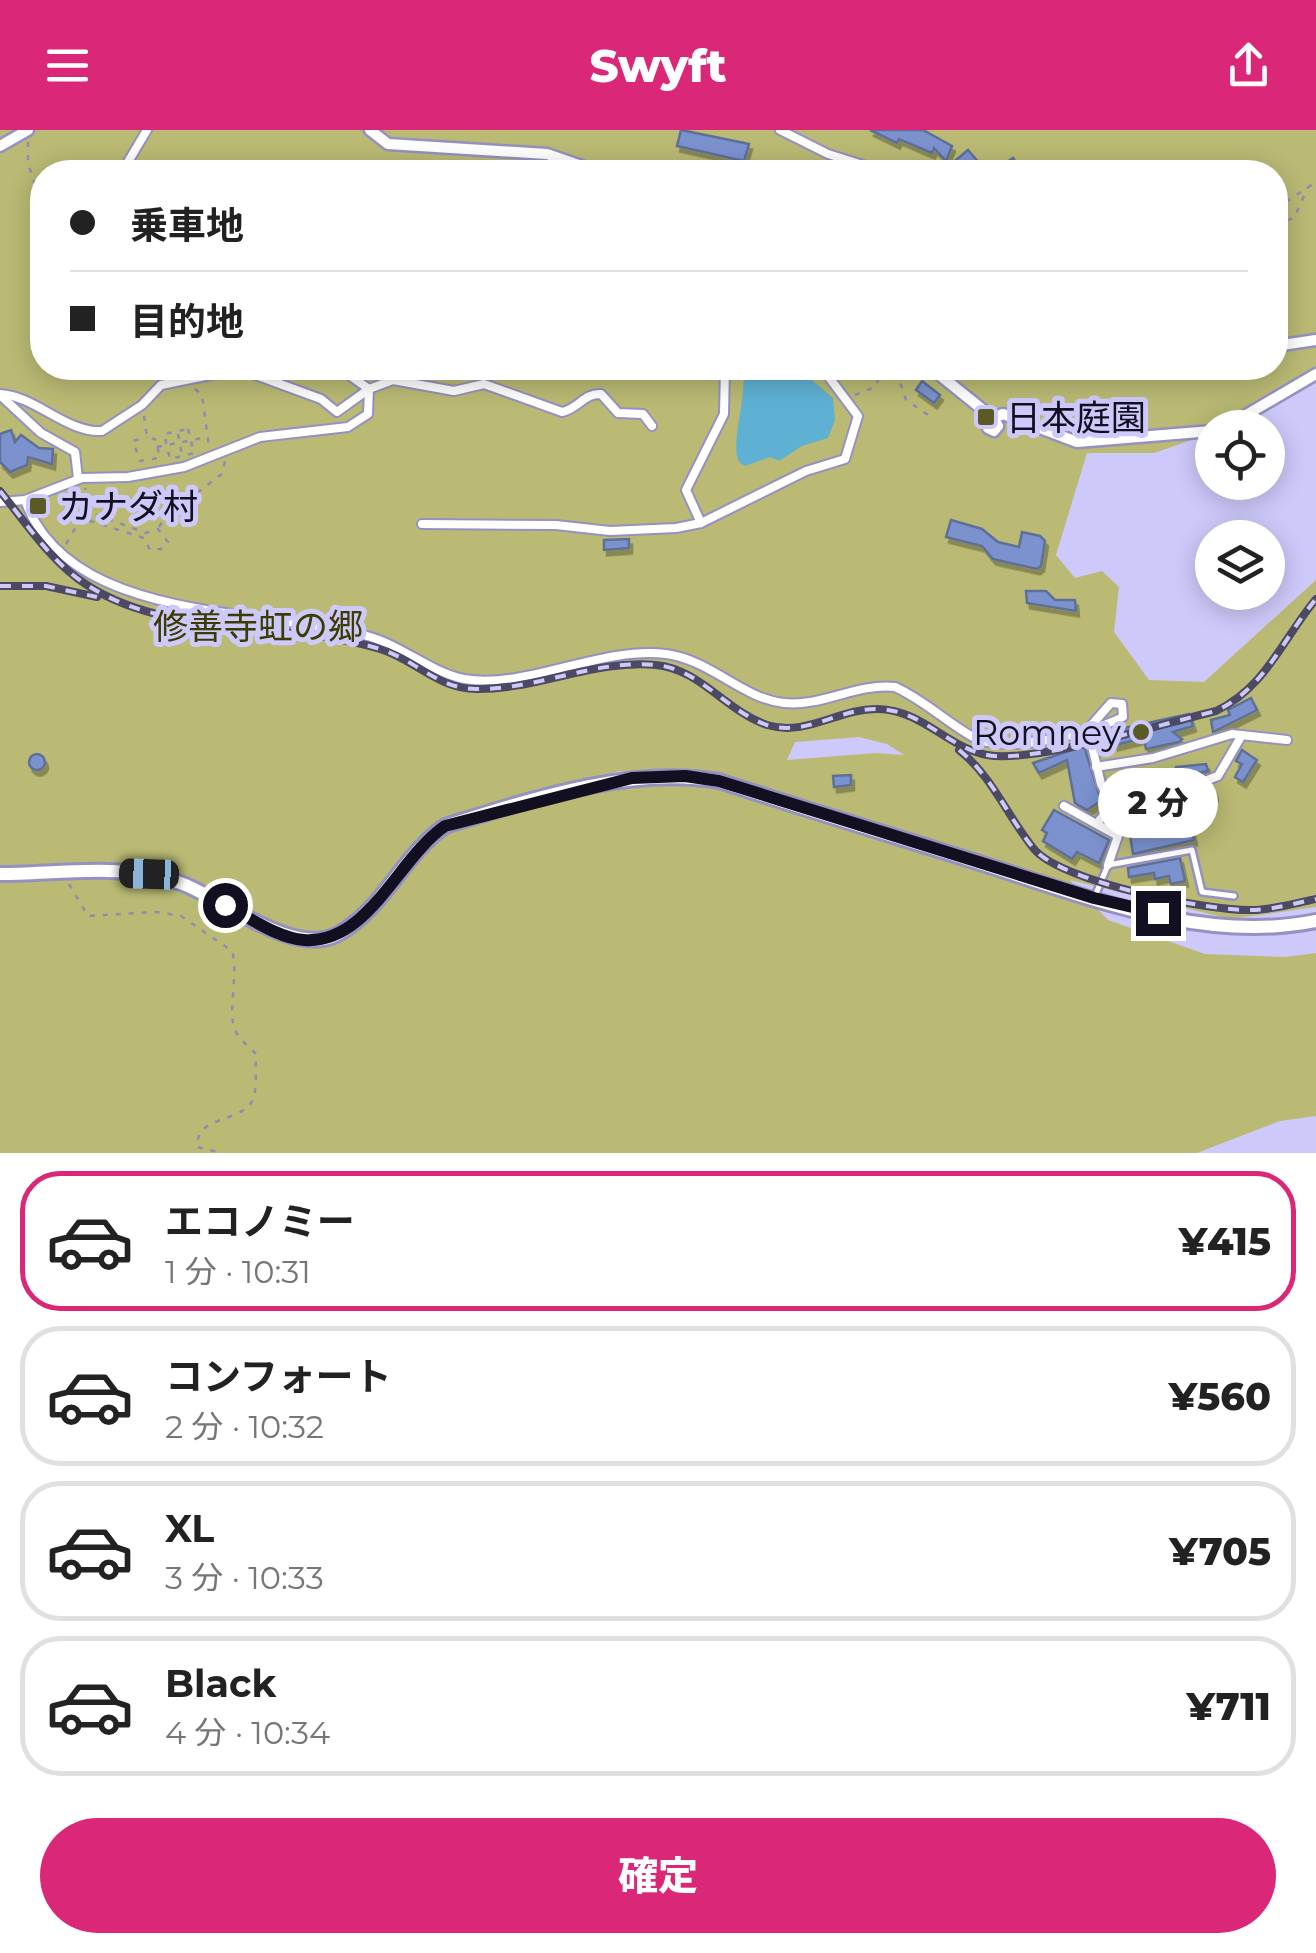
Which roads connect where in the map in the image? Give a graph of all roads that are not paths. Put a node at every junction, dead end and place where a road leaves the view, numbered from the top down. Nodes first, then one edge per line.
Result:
1 (28, 130) edge
2 (147, 130) edge
3 (370, 130) edge
4 (780, 130) edge
5 (0, 146) edge
6 (129, 160) edge
7 (564, 160) edge
8 (847, 160) edge
9 (1316, 340) edge
10 (1288, 344) edge
11 (1316, 374) edge
12 (188, 380) edge
13 (264, 380) edge
14 (356, 380) edge
15 (725, 380) edge
16 (832, 380) edge
17 (946, 380) edge
18 (369, 389) junction
19 (0, 395) edge
20 (1255, 410) edge
21 (652, 426) dead end
22 (1195, 432) edge
23 (78, 479) junction
24 (25, 500) junction
25 (0, 502) edge
26 (701, 522) junction
27 (422, 524) dead end
28 (1088, 729) junction
29 (1242, 735) junction
30 (1287, 740) dead end
31 (1096, 767) junction
32 (1112, 804) junction
33 (1064, 806) dead end
34 (1098, 822) junction
35 (1108, 865) junction
36 (0, 874) edge
37 (1234, 896) dead end
38 (1094, 898) junction
39 (1316, 921) edge

1 - 5 street
2 - 6 street
3 - 7 street
4 - 8 street
9 - 10 street
11 - 20 street
12 - 19 street
13 - 18 street
14 - 18 street
15 - 26 street
16 - 26 street
17 - 22 street
18 - 21 street
18 - 23 street
19 - 23 street
23 - 24 street
24 - 25 street
24 - 28 street
26 - 27 street
28 - 28 street
28 - 31 street
29 - 30 street
29 - 31 street
29 - 32 street
31 - 32 street
32 - 34 street
33 - 34 street
34 - 35 street
35 - 37 lane
35 - 38 lane
36 - 38 street
38 - 39 street

